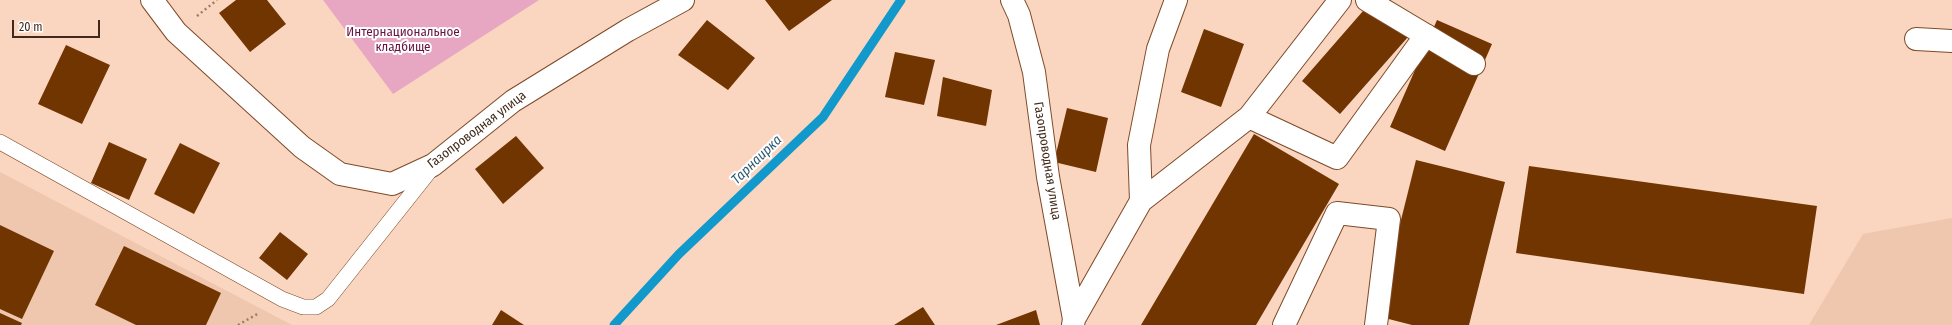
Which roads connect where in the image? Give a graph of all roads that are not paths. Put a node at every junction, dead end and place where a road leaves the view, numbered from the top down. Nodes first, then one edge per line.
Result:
1 (152, 0) edge
2 (683, 0) edge
3 (1012, 0) edge
4 (1176, 0) edge
5 (1340, 0) edge
6 (1367, 0) edge
7 (1426, 35) junction
8 (1916, 39) dead end
9 (1952, 41) edge
10 (1474, 64) dead end
11 (1249, 117) junction
12 (0, 142) edge
13 (433, 165) junction
14 (1141, 201) junction
15 (1074, 322) edge
16 (1284, 325) edge
17 (1376, 325) edge

1 - 13 street, Газопроводная улица
2 - 13 street, Газопроводная улица
3 - 15 street, Газопроводная улица
4 - 14 street
5 - 11 street
6 - 7 street
7 - 10 street
7 - 11 street
8 - 9 street
11 - 14 street
12 - 13 lane
14 - 15 street
16 - 17 street

